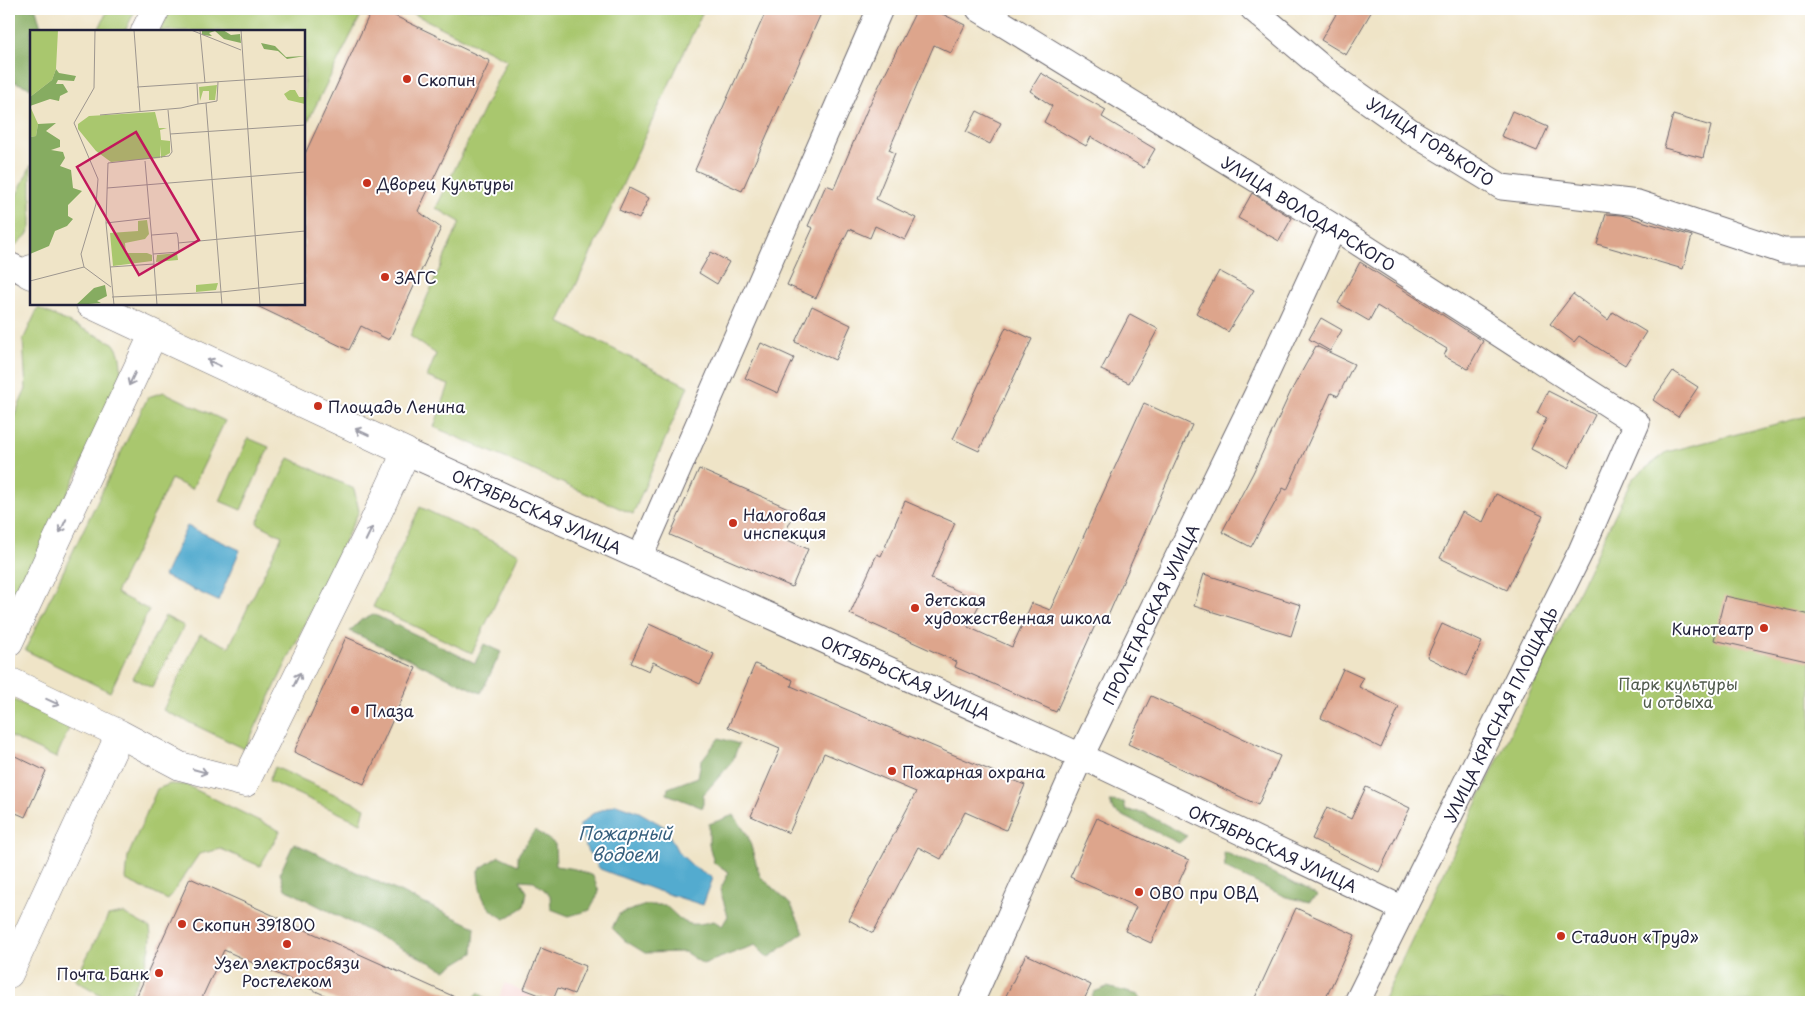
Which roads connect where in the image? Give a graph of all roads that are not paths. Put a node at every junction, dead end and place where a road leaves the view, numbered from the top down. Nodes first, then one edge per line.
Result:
1 (156, 9) edge
2 (880, 9) edge
3 (979, 9) edge
4 (1253, 9) edge
5 (146, 30) edge
6 (1334, 227) junction
7 (1811, 251) edge
8 (92, 305) edge
9 (153, 335) junction
10 (1637, 423) joint
11 (406, 452) junction
12 (640, 557) junction
13 (9, 642) edge
14 (9, 681) edge
15 (120, 734) junction
16 (1081, 756) junction
17 (1403, 909) junction
18 (9, 974) edge
19 (971, 1002) edge
20 (1357, 1002) edge

1 - 5 street
2 - 12 street
3 - 6 street, УЛИЦА ВОЛОДАРСКОГО
4 - 7 street, УЛИЦА ГОРЬКОГО
6 - 10 street, УЛИЦА ВОЛОДАРСКОГО
6 - 16 street, ПРОЛЕТАРСКАЯ УЛИЦА
8 - 9 street
11 -> 9 street
9 -> 13 street
10 - 17 street, УЛИЦА КРАСНАЯ ПЛОЩАДЬ
11 - 12 street, ОКТЯБРЬСКАЯ УЛИЦА
15 -> 11 street
12 - 16 street, ОКТЯБРЬСКАЯ УЛИЦА
14 -> 15 street
15 - 18 street
16 - 17 street, ОКТЯБРЬСКАЯ УЛИЦА
16 - 19 street, ПРОЛЕТАРСКАЯ УЛИЦА
17 - 20 street, УЛИЦА КРАСНАЯ ПЛОЩАДЬ

